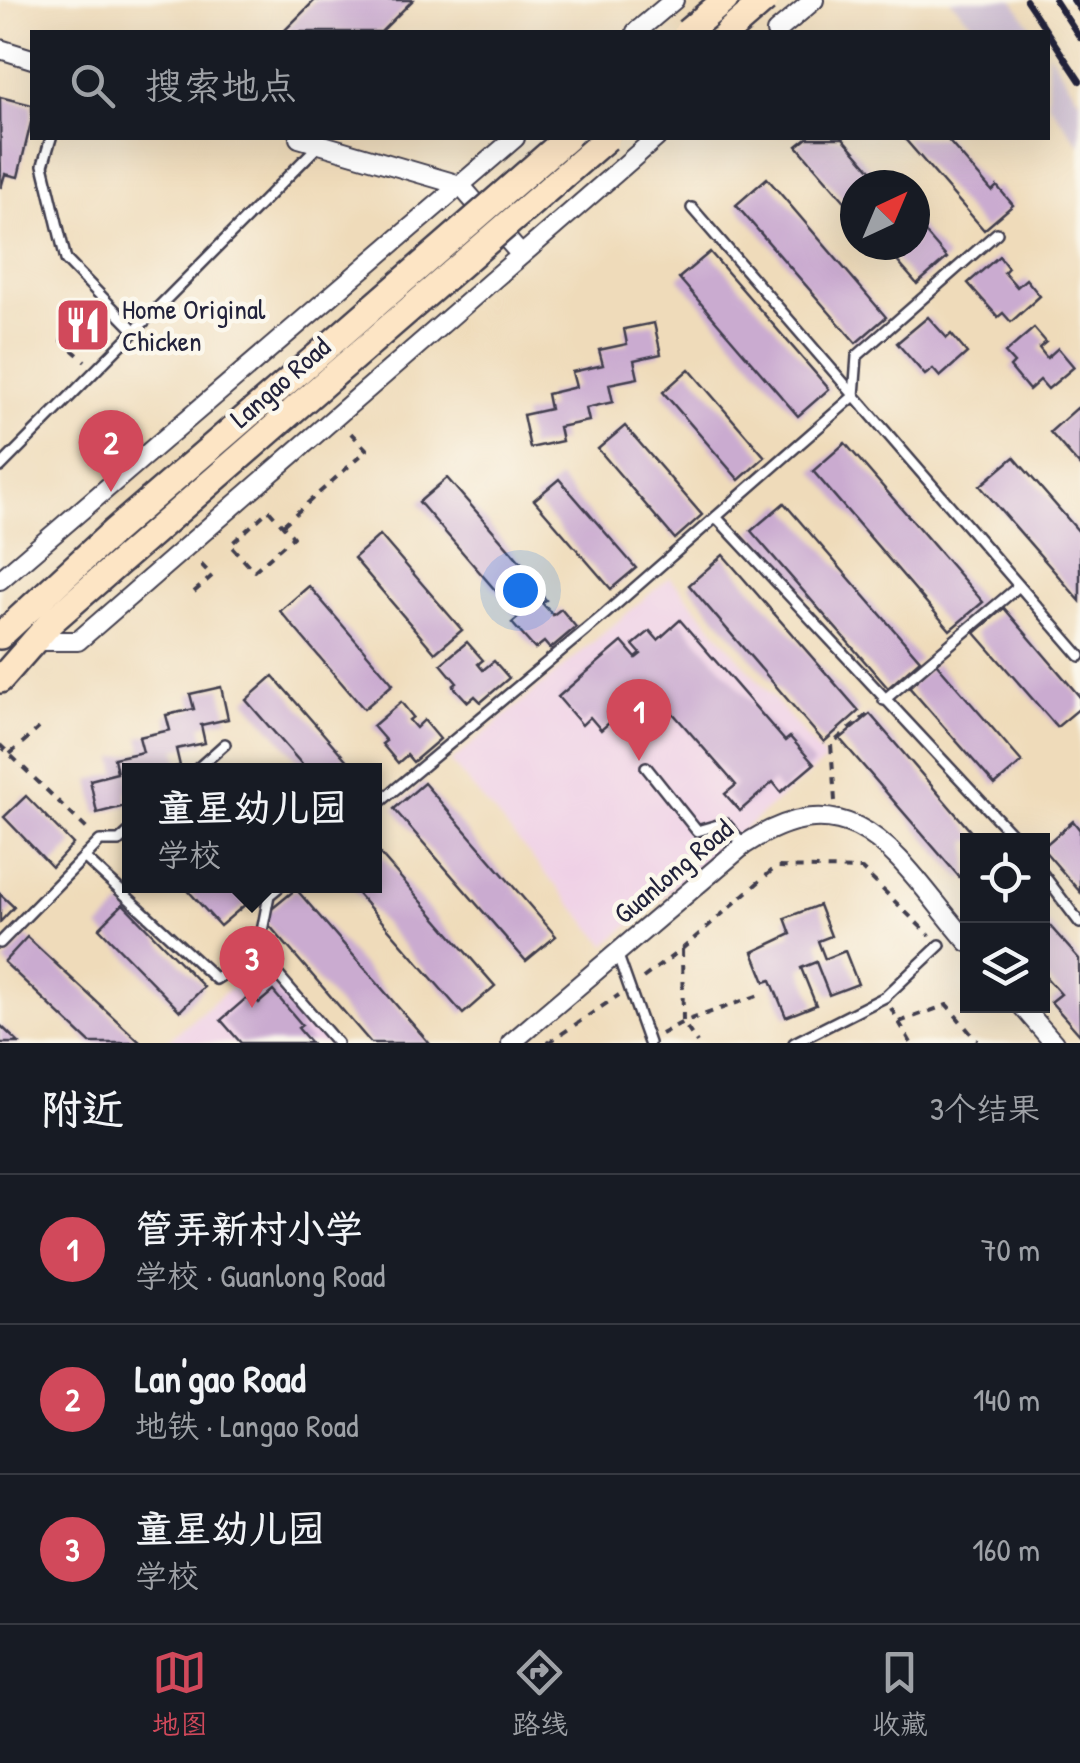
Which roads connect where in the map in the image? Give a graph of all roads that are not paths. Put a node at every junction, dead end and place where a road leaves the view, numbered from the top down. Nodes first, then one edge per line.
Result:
1 (701, 0) edge
2 (724, 0) edge
3 (766, 0) edge
4 (814, 0) edge
5 (664, 3) edge
6 (638, 30) edge
7 (690, 30) edge
8 (727, 30) edge
9 (731, 30) edge
10 (778, 30) edge
11 (0, 50) edge
12 (30, 58) edge
13 (50, 140) edge
14 (306, 140) edge
15 (513, 140) edge
16 (565, 140) edge
17 (605, 140) edge
18 (654, 140) edge
19 (320, 144) junction
20 (460, 185) junction
21 (692, 208) dead end
22 (997, 233) dead end
23 (520, 255) junction
24 (135, 331) junction
25 (326, 365) junction
26 (854, 396) junction
27 (0, 448) edge
28 (10, 458) junction
29 (0, 467) edge
30 (716, 518) junction
31 (0, 580) edge
32 (1018, 586) junction
33 (51, 622) junction
34 (4, 628) edge
35 (33, 642) junction
36 (1080, 656) edge
37 (0, 680) edge
38 (884, 700) junction
39 (225, 744) dead end
40 (204, 763) edge
41 (646, 767) dead end
42 (382, 800) edge
43 (1011, 833) edge
44 (122, 839) edge
45 (744, 845) junction
46 (84, 857) junction
47 (1050, 884) edge
48 (122, 892) edge
49 (123, 893) edge
50 (271, 893) edge
51 (1080, 923) edge
52 (960, 933) edge
53 (0, 943) edge
54 (940, 945) road end
55 (258, 952) junction
56 (617, 953) junction
57 (1028, 1013) edge
58 (648, 1042) edge
59 (337, 1043) edge
60 (512, 1043) edge
61 (794, 1043) edge
62 (1054, 1043) edge

1 - 8 street
2 - 7 main road, bridge
3 - 9 main road, bridge
4 - 10 street
5 - 6 street
11 - 12 street
13 - 24 lane
14 - 19 street
15 - 20 street
16 - 25 main road, Langao Road, bridge
17 - 25 main road, Langao Road, bridge
18 - 23 street
19 - 20 street
19 - 24 lane
20 - 23 street
20 - 31 street
21 - 26 lane
22 - 26 lane
23 - 35 street
24 - 28 lane
25 - 33 main road, Langao Road
25 - 34 main road, Langao Road
26 - 30 lane
26 - 32 lane
27 - 28 lane
28 - 29 lane
30 - 38 lane
30 - 42 lane
32 - 36 lane
32 - 38 lane
33 - 34 main road
33 - 35 main road, Langao Road
34 - 35 main road
35 - 37 main road, Langao Road
38 - 43 lane
39 - 40 lane
41 - 45 lane
44 - 46 lane
45 - 52 street, Guanlong Road
45 - 56 street, Guanlong Road
46 - 48 lane
46 - 53 lane
47 - 51 lane
49 - 55 lane
50 - 55 lane
54 - 61 lane
55 - 59 lane
56 - 58 lane
56 - 60 street, Guanlong Road
57 - 62 street

